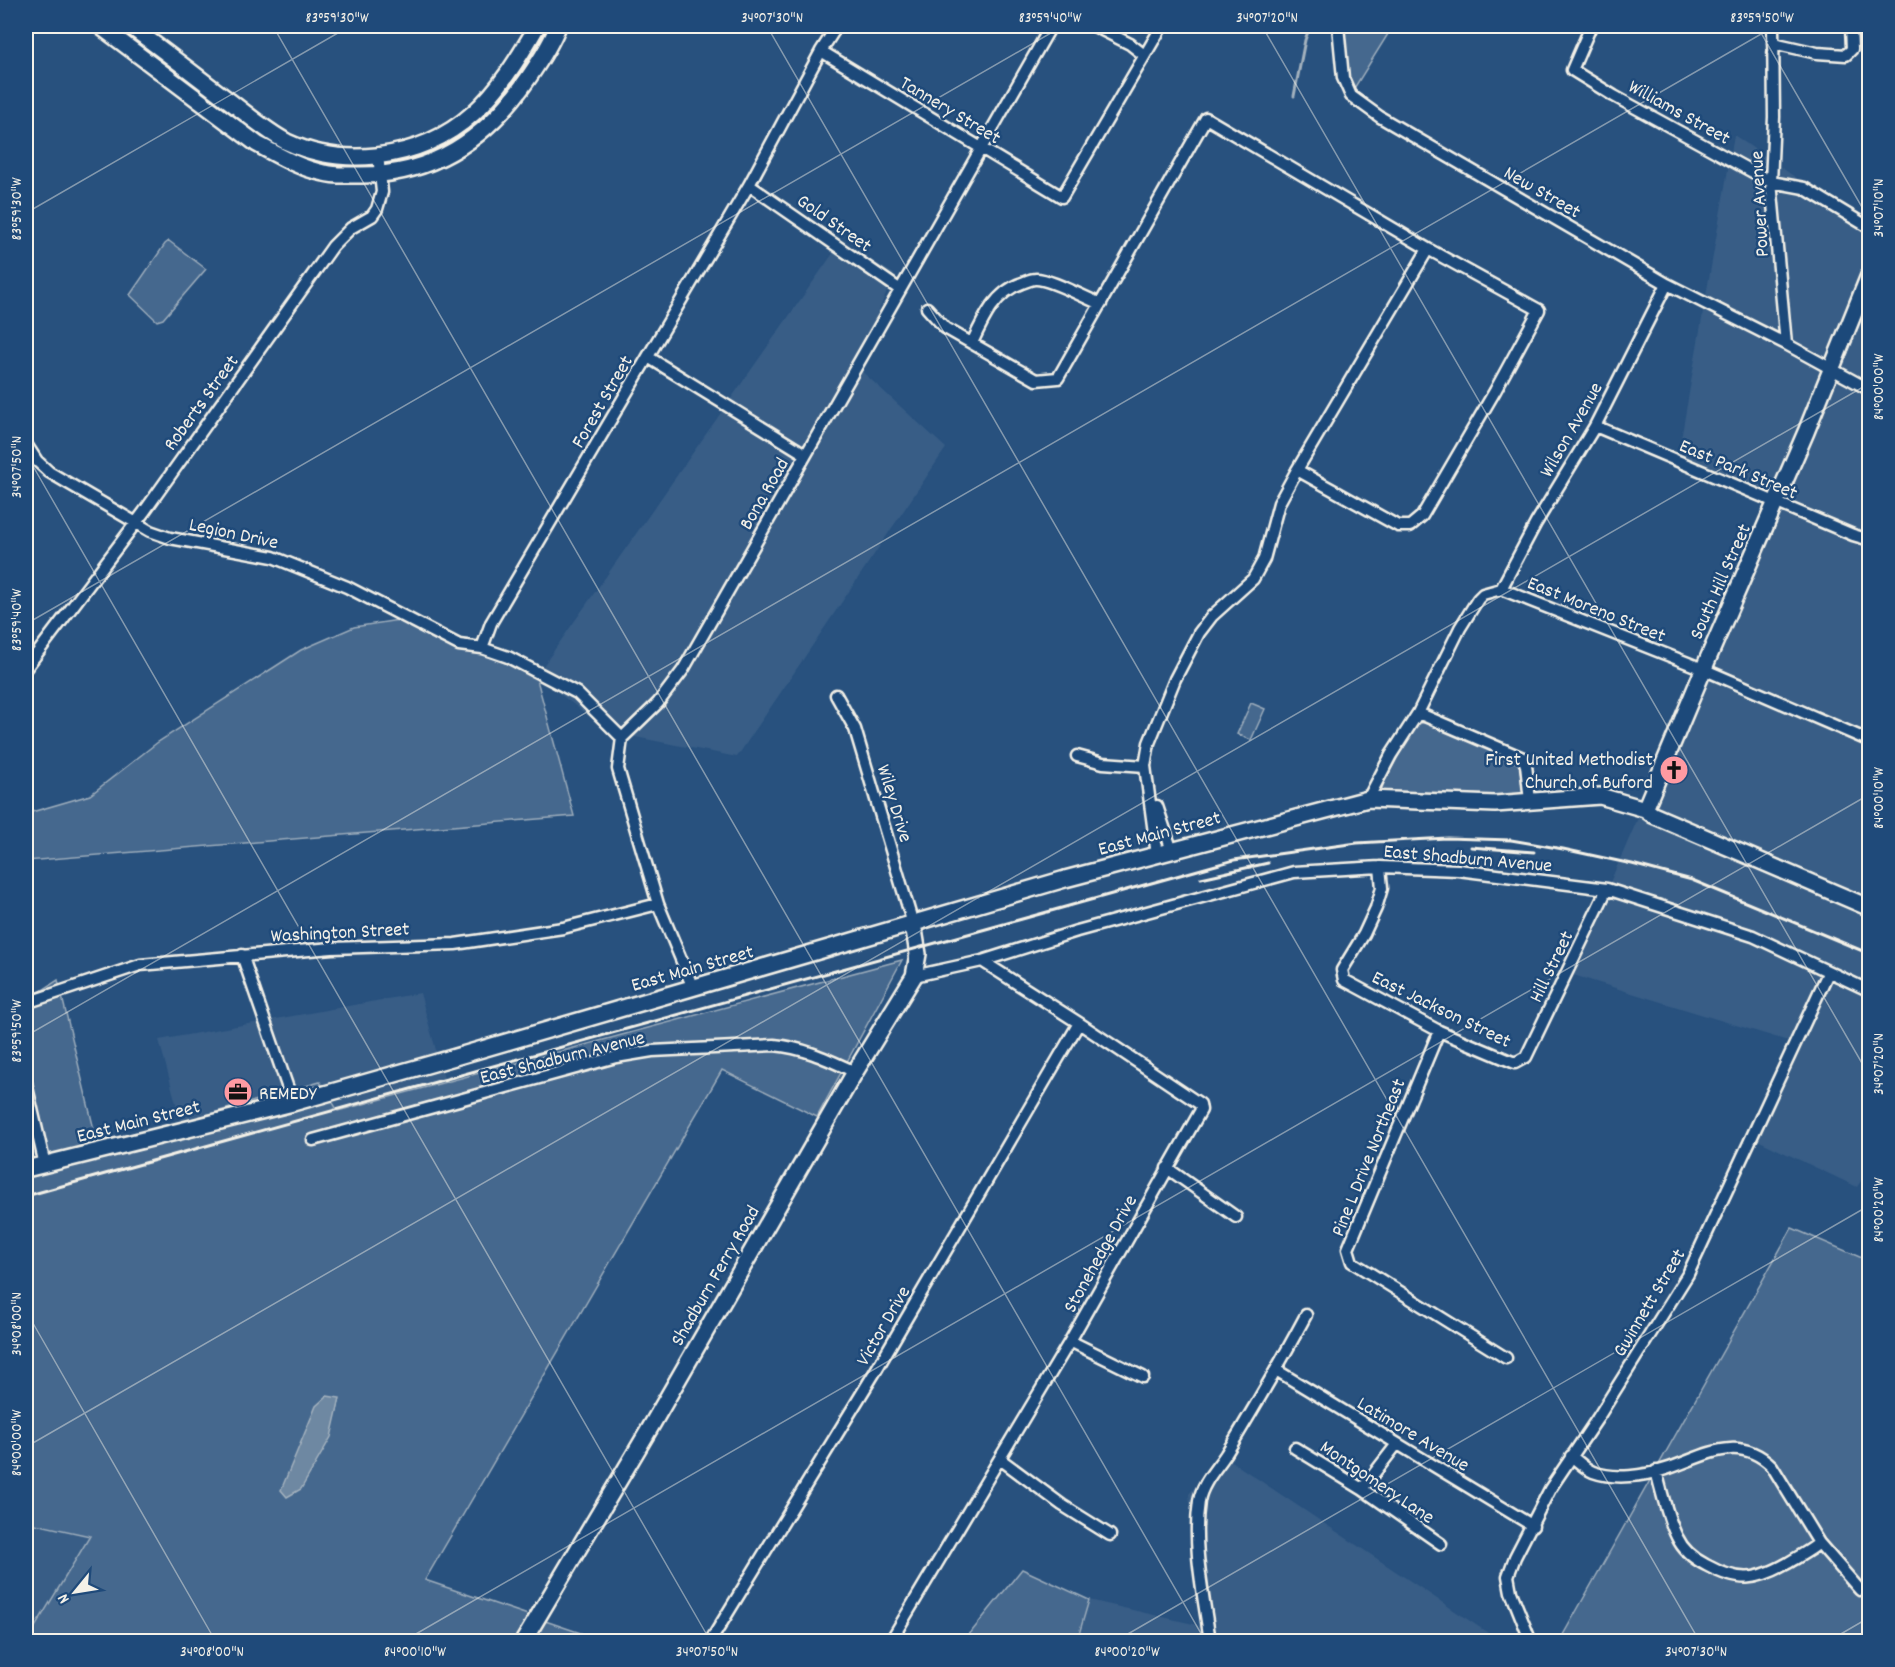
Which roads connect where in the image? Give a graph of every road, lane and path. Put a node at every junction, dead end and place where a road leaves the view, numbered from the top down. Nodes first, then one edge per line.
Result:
1 (100, 26) edge
2 (130, 26) edge
3 (537, 26) edge
4 (558, 26) edge
5 (837, 26) edge
6 (1051, 26) edge
7 (1094, 26) edge
8 (1162, 26) edge
9 (1338, 26) edge
10 (1591, 26) edge
11 (1773, 26) edge
12 (1851, 26) edge
13 (1773, 43) junction
14 (821, 51) junction
15 (1144, 55) junction
16 (980, 148) junction
17 (378, 155) junction
18 (379, 176) junction
19 (1771, 182) junction
20 (749, 185) junction
21 (1869, 228) edge
22 (1428, 249) junction
23 (1869, 273) edge
24 (1667, 284) junction
25 (899, 289) junction
26 (1101, 304) junction
27 (927, 308) dead end
28 (972, 343) junction
29 (1786, 344) junction
30 (648, 357) junction
31 (1830, 369) junction
32 (1869, 390) edge
33 (1595, 426) junction
34 (26, 444) edge
35 (806, 454) junction
36 (1296, 470) junction
37 (1776, 503) junction
38 (136, 522) junction
39 (1869, 540) edge
40 (1501, 590) junction
41 (482, 648) junction
42 (26, 668) edge
43 (1703, 669) junction
44 (836, 695) dead end
45 (1418, 713) junction
46 (622, 738) junction
47 (1869, 741) edge
48 (1077, 756) dead end
49 (1145, 766) junction
50 (1368, 799) junction
51 (1530, 801) junction
52 (1645, 809) junction
53 (1164, 853) junction
54 (1380, 867) junction
55 (1607, 889) junction
56 (658, 904) junction
57 (1869, 908) edge
58 (913, 924) junction
59 (242, 955) junction
60 (982, 961) junction
61 (1828, 973) junction
62 (914, 976) junction
63 (693, 988) junction
64 (1869, 991) edge
65 (26, 1003) edge
66 (1079, 1023) junction
67 (1439, 1031) junction
68 (1526, 1057) joint
69 (855, 1072) junction
70 (26, 1083) edge
71 (293, 1102) junction
72 (313, 1140) dead end
73 (45, 1165) junction
74 (1167, 1168) junction
75 (26, 1169) edge
76 (1236, 1217) dead end
77 (1306, 1315) dead end
78 (1070, 1341) junction
79 (1506, 1358) dead end
80 (1276, 1370) junction
81 (1143, 1377) dead end
82 (1397, 1444) junction
83 (1295, 1448) dead end
84 (1571, 1456) junction
85 (1000, 1459) junction
86 (1656, 1471) junction
87 (1362, 1489) junction
88 (1533, 1526) junction
89 (1110, 1535) dead end
90 (1820, 1543) junction
91 (1441, 1544) dead end
92 (1860, 1590) dead end
93 (523, 1641) edge
94 (710, 1641) edge
95 (890, 1641) edge
96 (1210, 1641) edge
97 (1532, 1641) edge

1 - 18 street
2 - 17 street
3 - 17 street
4 - 18 street
5 - 14 street, Forest Street
6 - 16 street, Bona Road
7 - 15 street
8 - 15 street
9 - 24 street, New Street
10 - 19 street, Williams Street
11 - 13 street, Power Avenue
12 - 13 street
13 - 19 street, Power Avenue
14 - 16 street, Tannery Street
14 - 20 street, Forest Street
15 - 16 street, Tannery Street
16 - 25 street, Bona Road
17 - 18 street, Roberts Street
18 - 38 street, Roberts Street
19 - 21 street, Williams Street
19 - 29 street, Power Avenue
20 - 25 street, Gold Street
20 - 30 street, Forest Street
22 - 26 street
22 - 36 street
22 - 36 street
23 - 31 street, South Hill Street
24 - 29 street, New Street
24 - 33 street, Wilson Avenue
25 - 35 street, Bona Road
26 - 28 street
26 - 28 street
27 - 28 street
29 - 31 street
30 - 35 street
30 - 41 street, Forest Street
31 - 32 street
31 - 37 street, South Hill Street
33 - 37 street, East Park Street
33 - 40 street, Wilson Avenue
34 - 38 street, Legion Drive
35 - 46 street, Bona Road
36 - 49 street
37 - 39 street, East Park Street
37 - 43 street, South Hill Street
38 - 41 street, Legion Drive
38 - 42 street, Roberts Street
40 - 43 street, East Moreno Street
40 - 45 street, East Moreno Street
41 - 46 street
43 - 47 street, East Moreno Street
43 - 52 street, South Hill Street
44 - 58 street, Wiley Drive
45 - 50 street
45 - 51 street
46 - 56 street
48 - 49 street
49 - 53 street
50 - 51 street, East Main Street
50 - 53 street, East Main Street
51 - 52 street, East Main Street
52 - 57 street, East Main Street
53 - 58 street, East Main Street
54 - 55 street, East Shadburn Avenue
54 - 60 street, East Shadburn Avenue
54 - 67 street, East Jackson Street
55 - 61 street, East Shadburn Avenue
55 - 68 street, Hill Street
56 - 59 street, Washington Street
56 - 63 street
58 - 62 street, Shadburn Ferry Road
58 - 63 street, East Main Street
59 - 65 street, Washington Street
59 - 71 street
60 - 62 street, East Shadburn Avenue
60 - 66 street, Stonehedge Drive
61 - 64 street, East Shadburn Avenue
61 - 84 street, Gwinnett Street
62 - 69 street, Shadburn Ferry Road
63 - 71 street, East Main Street
66 - 74 street, Stonehedge Drive
66 - 94 street, Victor Drive
67 - 68 street, East Jackson Street
67 - 79 street, Pine L Drive Northeast
69 - 72 street, East Shadburn Avenue
69 - 93 street, Shadburn Ferry Road
70 - 73 street
71 - 73 street, East Main Street
73 - 75 street, East Main Street
74 - 76 street
74 - 78 street, Stonehedge Drive
77 - 80 street
78 - 81 street
78 - 85 street, Stonehedge Drive
80 - 82 street, Latimore Avenue
80 - 96 street
82 - 87 street
82 - 88 street, Latimore Avenue
83 - 87 street, Montgomery Lane
84 - 86 street
84 - 88 street, Gwinnett Street
85 - 89 street
85 - 95 street, Stonehedge Drive
86 - 90 street
86 - 90 street
87 - 91 street, Montgomery Lane
88 - 97 street, Gwinnett Street
90 - 92 street

